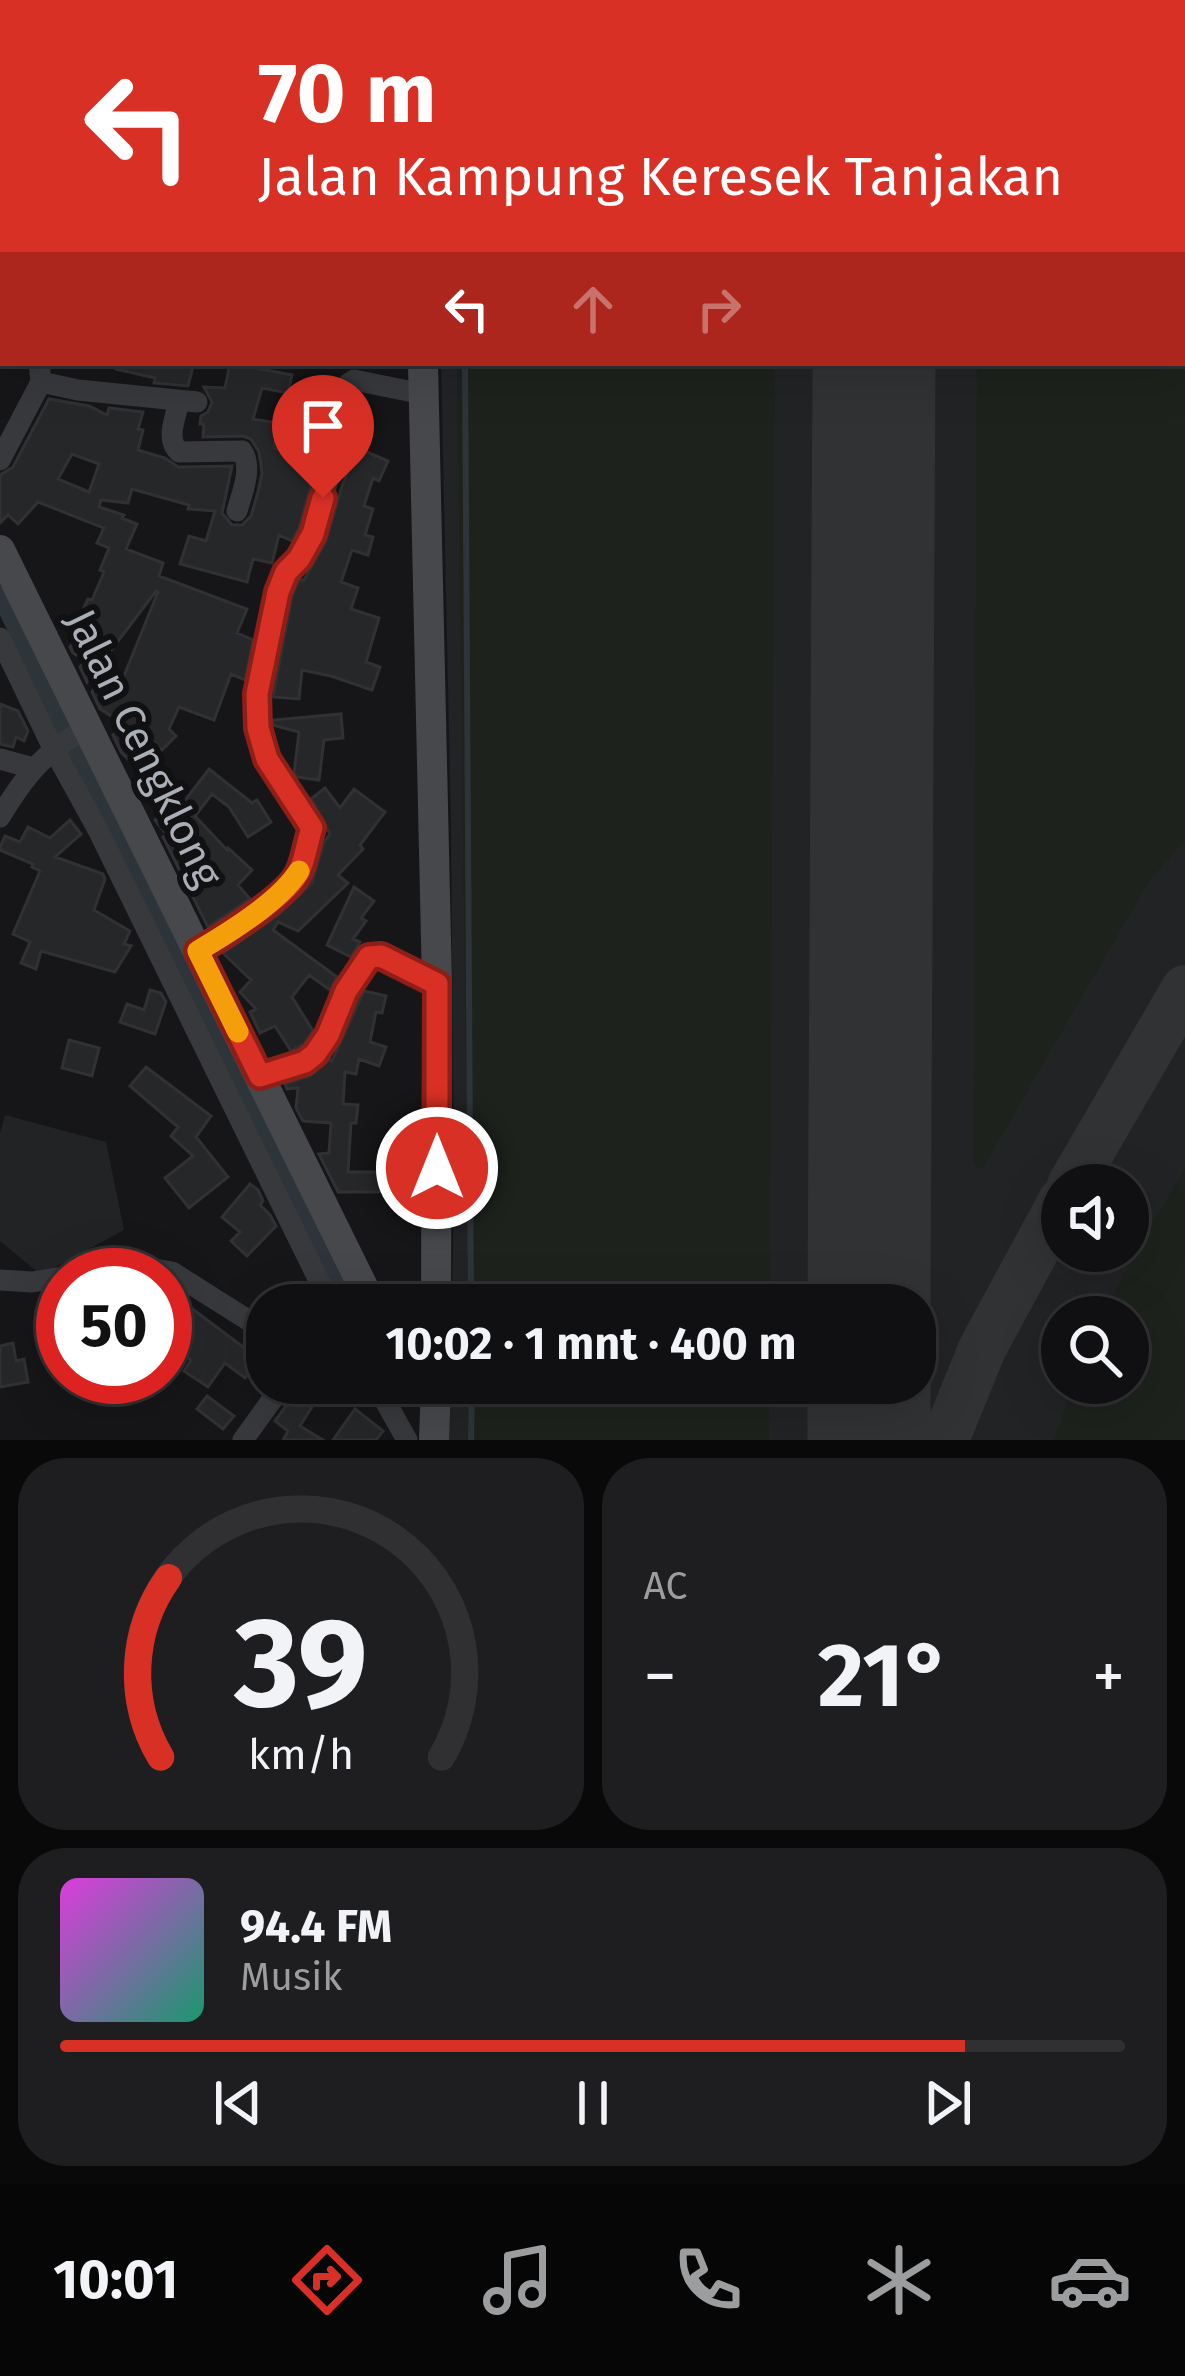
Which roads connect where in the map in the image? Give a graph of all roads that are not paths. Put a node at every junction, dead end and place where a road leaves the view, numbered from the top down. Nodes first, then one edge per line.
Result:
1 (40, 372) edge
2 (423, 378) edge
3 (0, 460) edge
4 (237, 512) dead end
5 (0, 550) edge
6 (0, 638) edge
7 (84, 729) junction
8 (57, 746) junction
9 (0, 759) edge
10 (33, 768) junction
11 (0, 817) edge
12 (198, 951) junction
13 (437, 984) junction
14 (260, 1076) junction
15 (273, 1147) junction
16 (0, 1280) edge
17 (36, 1281) edge
18 (324, 1284) edge
19 (359, 1284) edge
20 (436, 1284) edge
21 (192, 1285) edge
22 (246, 1319) edge
23 (269, 1404) edge
24 (387, 1404) edge
25 (243, 1440) edge
26 (407, 1440) edge

1 - 3 street
1 - 4 street
2 - 12 street
2 - 13 main road
5 - 7 main road, Jalan Cengklong
6 - 8 street
7 - 8 street
7 - 12 main road, Jalan Cengklong
8 - 10 street
8 - 15 street
9 - 10 street
10 - 11 street
12 - 14 main road, Jalan Cengklong
13 - 14 street
13 - 20 main road
14 - 15 main road, Jalan Cengklong
15 - 18 street
15 - 19 main road, Jalan Cengklong
16 - 17 street
21 - 22 street
23 - 25 street
24 - 26 street

